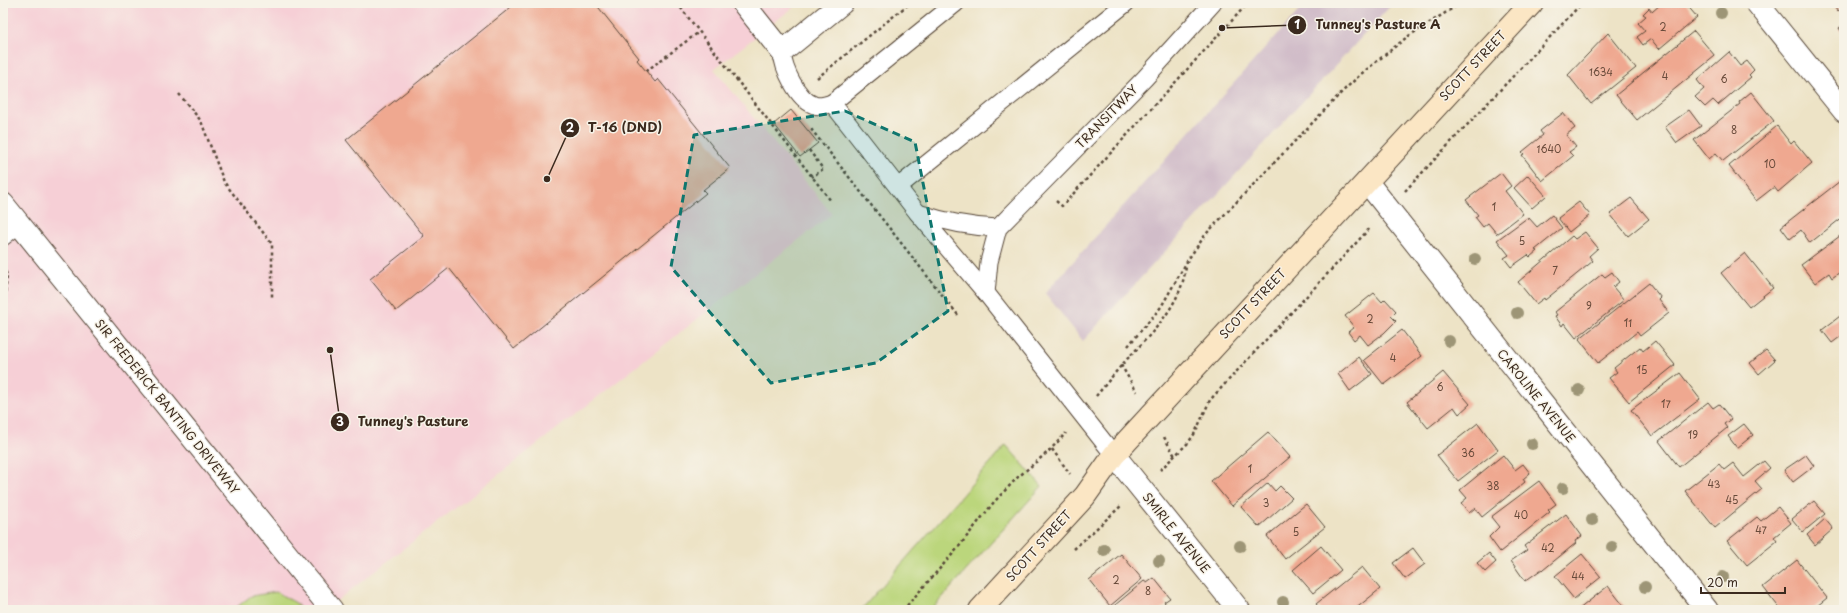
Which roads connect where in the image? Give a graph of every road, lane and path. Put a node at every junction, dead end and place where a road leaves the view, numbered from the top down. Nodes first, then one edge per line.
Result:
1 (677, 3) edge
2 (742, 3) edge
3 (842, 3) edge
4 (910, 3) edge
5 (956, 3) edge
6 (1126, 3) edge
7 (1213, 3) edge
8 (1461, 3) edge
9 (1532, 3) edge
10 (1582, 3) edge
11 (1757, 3) edge
12 (700, 32) junction
13 (782, 52) junction
14 (646, 71) dead end
15 (800, 92) junction
16 (179, 94) dead end
17 (832, 103) junction
18 (1844, 111) edge
19 (806, 124) dead end
20 (809, 150) dead end
21 (812, 177) junction
22 (1366, 182) junction
23 (898, 187) junction
24 (1407, 189) dead end
25 (831, 202) dead end
26 (3, 204) edge
27 (917, 212) junction
28 (998, 228) junction
29 (11, 231) edge
30 (1350, 248) dead end
31 (3, 266) edge
32 (1186, 266) junction
33 (986, 293) junction
34 (272, 298) dead end
35 (958, 315) dead end
36 (3, 316) edge
37 (1128, 346) dead end
38 (1121, 365) junction
39 (1127, 374) dead end
40 (1113, 375) dead end
41 (1058, 442) dead end
42 (1167, 443) dead end
43 (1114, 455) junction
44 (1175, 456) junction
45 (1162, 468) dead end
46 (332, 610) edge
47 (903, 610) edge
48 (980, 610) edge
49 (1238, 610) edge
50 (1707, 610) edge

1 - 12 path
2 - 13 street
3 - 13 street
4 - 15 path
5 - 17 lane
6 - 23 lane
7 - 28 lane, TRANSITWAY
8 - 32 path
9 - 22 main road, SCOTT STREET
10 - 24 path
11 - 18 street
12 - 14 path
12 - 21 path
13 - 15 lane
15 - 17 lane
16 - 34 path
17 - 23 lane
19 - 35 path
20 - 21 path
21 - 25 path
22 - 43 main road, SCOTT STREET
22 - 50 street, CAROLINE AVENUE
23 - 27 lane
26 - 29 street, SIR FREDERICK BANTING DRIVEWAY
27 - 28 lane
27 - 33 lane
28 - 33 lane, TRANSITWAY
29 - 46 street, SIR FREDERICK BANTING DRIVEWAY
30 - 44 path
31 - 36 path
32 - 37 path
32 - 38 path
33 - 43 lane
38 - 39 path
38 - 40 path
41 - 47 path
42 - 44 path
43 - 48 main road, SCOTT STREET
43 - 49 street, SMIRLE AVENUE
44 - 45 path

